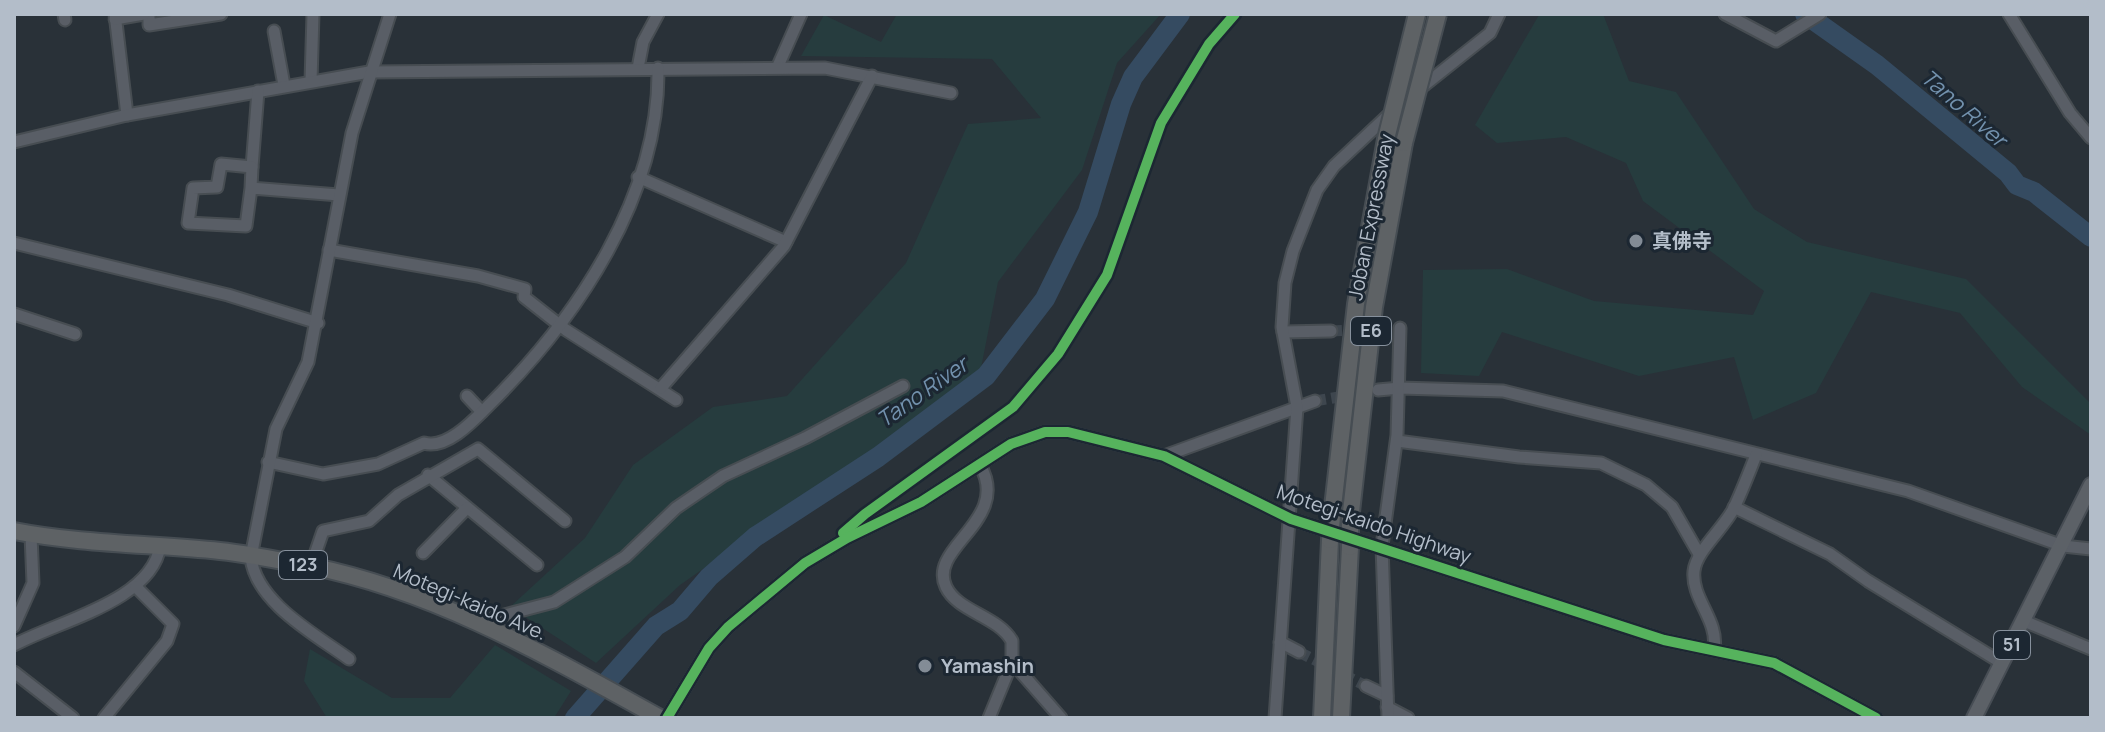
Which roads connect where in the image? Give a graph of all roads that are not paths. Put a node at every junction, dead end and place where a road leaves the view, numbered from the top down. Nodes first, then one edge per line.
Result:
1 (146, 14) edge
2 (221, 14) edge
3 (313, 14) edge
4 (390, 14) edge
5 (658, 14) edge
6 (801, 14) edge
7 (1417, 14) edge
8 (1438, 14) edge
9 (1499, 14) edge
10 (1725, 14) edge
11 (2009, 14) edge
12 (115, 16) edge
13 (1815, 18) edge
14 (274, 31) dead end
15 (778, 66) junction
16 (638, 68) junction
17 (658, 68) junction
18 (369, 72) junction
19 (872, 76) junction
20 (311, 81) junction
21 (284, 85) junction
22 (258, 91) junction
23 (951, 93) dead end
24 (127, 115) junction
25 (2091, 138) edge
26 (14, 142) edge
27 (252, 167) junction
28 (638, 177) junction
29 (251, 188) junction
30 (339, 195) junction
31 (786, 242) junction
32 (14, 243) edge
33 (329, 250) junction
34 (14, 314) edge
35 (318, 323) junction
36 (560, 324) junction
37 (1400, 328) dead end
38 (1331, 331) tunnel mouth
39 (1283, 332) junction
40 (75, 334) dead end
41 (903, 386) dead end
42 (661, 388) junction
43 (1400, 388) junction
44 (1378, 390) tunnel mouth
45 (467, 396) dead end
46 (676, 400) dead end
47 (1315, 401) tunnel mouth
48 (1297, 407) junction
49 (482, 412) junction
50 (1397, 441) junction
51 (1756, 455) junction
52 (1164, 456) junction
53 (268, 462) junction
54 (980, 465) junction
55 (428, 475) junction
56 (2091, 485) edge
57 (1734, 507) junction
58 (467, 508) junction
59 (1291, 519) junction
60 (565, 521) dead end
61 (22, 533) edge
62 (160, 546) junction
63 (1382, 546) junction
64 (2063, 546) junction
65 (2091, 549) edge
66 (423, 553) dead end
67 (1699, 554) junction
68 (1349, 555) junction
69 (251, 557) junction
70 (537, 565) dead end
71 (311, 566) junction
72 (1328, 581) junction
73 (136, 587) junction
74 (2024, 621) junction
75 (477, 622) junction
76 (14, 626) edge
77 (1280, 642) junction
78 (14, 645) edge
79 (1714, 649) junction
80 (2091, 649) edge
81 (1299, 652) tunnel mouth
82 (349, 659) dead end
83 (1012, 662) junction
84 (2002, 663) junction
85 (14, 672) edge
86 (1366, 686) tunnel mouth
87 (1387, 707) edge
88 (73, 718) edge
89 (104, 718) edge
90 (660, 718) edge
91 (667, 718) edge
92 (989, 718) edge
93 (1061, 718) edge
94 (1275, 718) edge
95 (1313, 718) edge
96 (1322, 718) edge
97 (1341, 718) edge
98 (1351, 718) edge
99 (1408, 718) edge
100 (1876, 718) edge
101 (1974, 718) edge

1 - 2 street
1 - 12 street
3 - 20 street
4 - 18 street
5 - 16 street
6 - 15 street
7 - 72 highway, Joban Expressway / E6, bridge
8 - 68 highway, Joban Expressway / E6, bridge
9 - 39 street
10 - 13 street
11 - 25 street
12 - 24 street
14 - 21 street
15 - 17 street
15 - 19 street
16 - 17 street
16 - 18 street
17 - 28 street
18 - 20 street
18 - 30 street
19 - 23 street
19 - 31 street
20 - 21 street
21 - 22 street
22 - 24 street
22 - 27 street
24 - 26 street
27 - 29 street
27 - 29 street
28 - 31 street
28 - 36 street
29 - 30 street
30 - 33 street
31 - 42 street
32 - 35 street
33 - 35 street
33 - 36 street
34 - 40 street
35 - 53 street
36 - 42 street
36 - 49 street
37 - 43 street
38 - 39 street
39 - 48 street
41 - 75 street
42 - 46 street
43 - 44 street
43 - 50 street
43 - 51 street
45 - 49 street
47 - 48 street
48 - 52 street
48 - 59 street
49 - 53 street
50 - 63 street
50 - 67 street
51 - 57 street
51 - 64 street
52 - 54 street, Motegi-kaido Highway
52 - 59 street, Motegi-kaido Highway
53 - 69 street
54 - 83 street
54 - 91 street, Motegi-kaido Highway
55 - 58 street
55 - 60 street
55 - 71 street
56 - 64 main road, 51
57 - 67 street
57 - 84 street
58 - 66 street
58 - 70 street
59 - 63 street, Motegi-kaido Highway
59 - 77 street
61 - 62 highway, Motegi-kaido Ave. / 123
61 - 76 street
62 - 69 highway, Motegi-kaido Ave. / 123
62 - 73 street
63 - 79 street, Motegi-kaido Highway
63 - 87 street
64 - 65 street
64 - 74 main road, 51
67 - 79 street
68 - 97 highway, Joban Expressway / E6
68 - 98 highway
69 - 71 highway, Motegi-kaido Ave. / 123
69 - 82 street
71 - 75 highway, Motegi-kaido Ave. / 123
72 - 95 highway
72 - 96 highway, Joban Expressway / E6
73 - 78 street
73 - 89 street
74 - 80 street
74 - 84 main road, 51
75 - 90 highway, Motegi-kaido Ave. / 123
77 - 81 street
77 - 94 street
79 - 100 street, Motegi-kaido Highway
83 - 92 street
83 - 93 street
84 - 101 main road, 51
85 - 88 street
86 - 87 street
87 - 99 street

